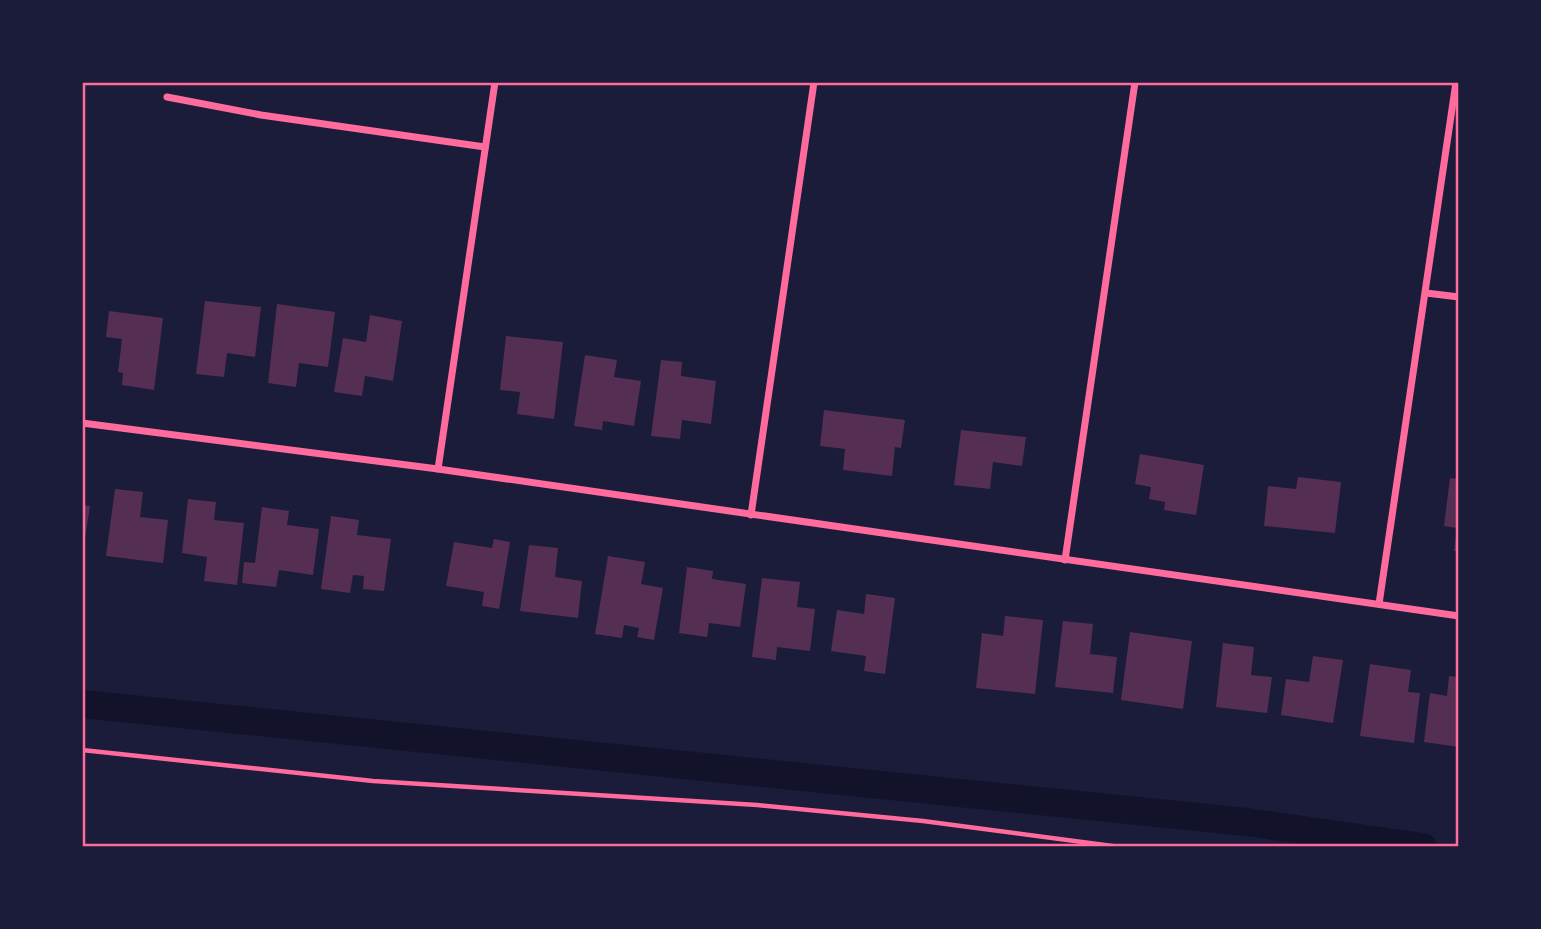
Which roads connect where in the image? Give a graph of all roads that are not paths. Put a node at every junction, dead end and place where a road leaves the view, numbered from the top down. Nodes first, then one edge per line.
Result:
1 (495, 82) edge
2 (814, 82) edge
3 (1135, 82) edge
4 (1455, 82) edge
5 (167, 97) dead end
6 (485, 148) junction
7 (1426, 293) junction
8 (1459, 297) edge
9 (82, 423) edge
10 (438, 470) junction
11 (751, 515) junction
12 (1065, 560) junction
13 (1379, 604) junction
14 (1459, 615) edge

1 - 6 street
2 - 11 street
3 - 12 street
4 - 7 street
5 - 6 street
6 - 10 street
7 - 8 street
7 - 13 street
9 - 10 street
10 - 11 street
11 - 12 street
12 - 13 street
13 - 14 street

